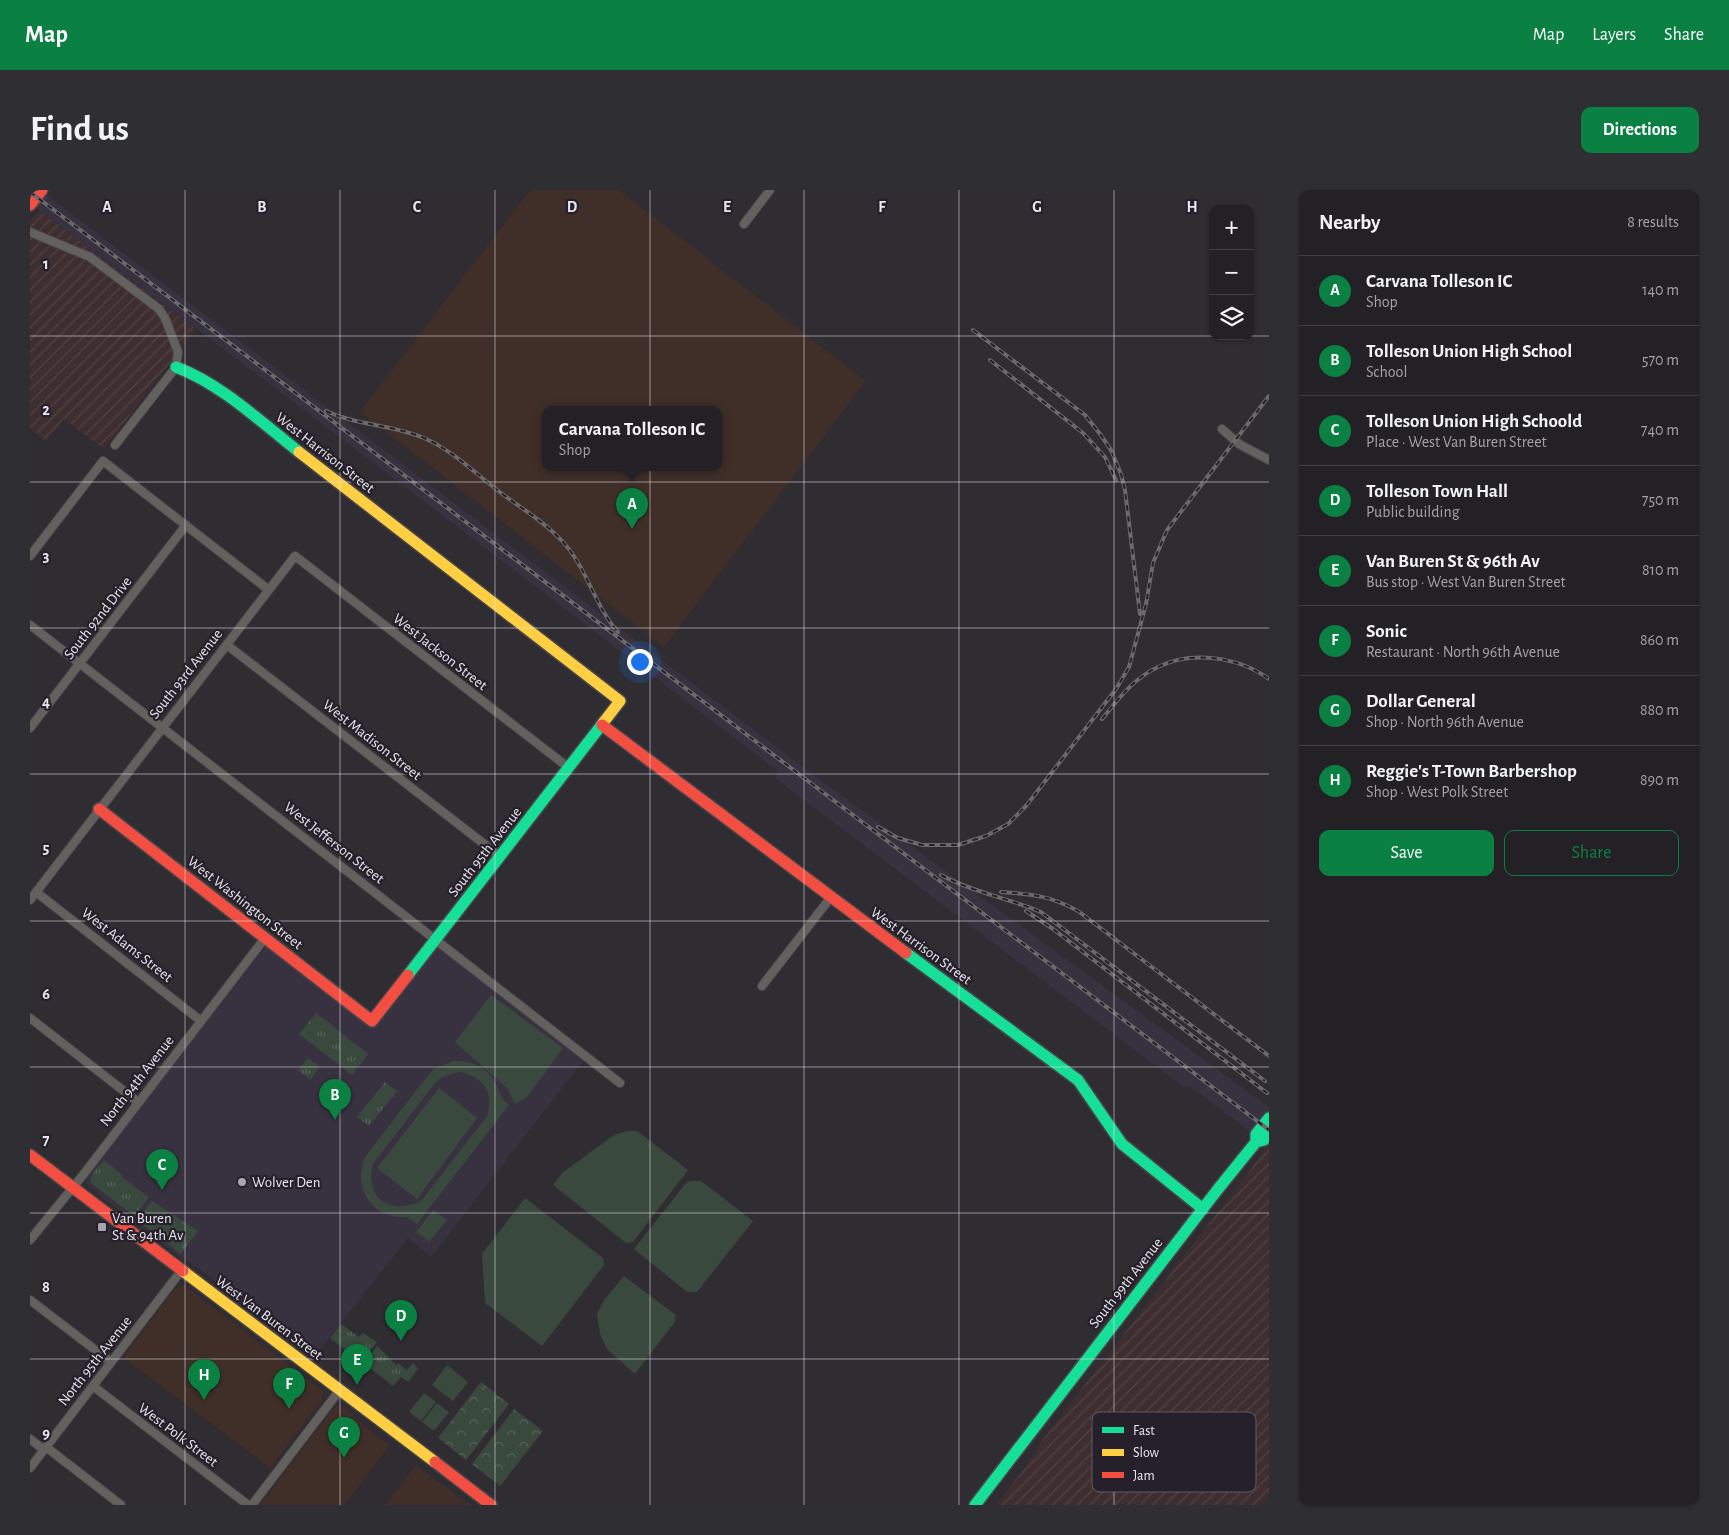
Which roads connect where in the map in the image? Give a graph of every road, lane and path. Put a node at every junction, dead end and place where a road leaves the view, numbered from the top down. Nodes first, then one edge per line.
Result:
1 (42, 190) edge
2 (770, 190) edge
3 (30, 205) edge
4 (744, 224) dead end
5 (30, 232) edge
6 (176, 367) junction
7 (1222, 429) dead end
8 (115, 445) dead end
9 (1269, 460) edge
10 (186, 525) junction
11 (30, 556) edge
12 (295, 556) joint
13 (269, 590) junction
14 (30, 625) edge
15 (227, 645) junction
16 (80, 664) junction
17 (620, 701) joint
18 (602, 725) junction
19 (30, 728) edge
20 (162, 728) junction
21 (569, 768) junction
22 (99, 809) junction
23 (501, 857) junction
24 (36, 892) junction
25 (831, 898) junction
26 (30, 900) edge
27 (264, 938) junction
28 (436, 940) junction
29 (762, 986) dead end
30 (30, 1018) edge
31 (201, 1021) junction
32 (372, 1021) joint
33 (620, 1083) dead end
34 (138, 1102) junction
35 (1269, 1118) edge
36 (1269, 1133) edge
37 (1256, 1142) junction
38 (30, 1155) edge
39 (72, 1187) junction
40 (1203, 1208) junction
41 (30, 1240) edge
42 (181, 1271) junction
43 (30, 1300) edge
44 (111, 1362) junction
45 (93, 1386) junction
46 (340, 1391) junction
47 (30, 1439) edge
48 (45, 1448) junction
49 (30, 1468) edge
50 (121, 1505) edge
51 (248, 1505) edge
52 (252, 1505) edge
53 (491, 1505) edge
54 (975, 1505) edge

1 - 3 street
2 - 4 street
5 - 6 street
6 - 8 street
6 - 17 street, West Harrison Street
7 - 9 street
10 - 11 street
10 - 13 street
10 - 16 street, South 92nd Drive
12 - 13 street, South 93rd Avenue
12 - 21 street, West Jackson Street
13 - 15 street, South 93rd Avenue
14 - 16 street, West Jefferson Street
15 - 20 street, South 93rd Avenue
15 - 23 street, West Madison Street
16 - 19 street, South 92nd Drive
16 - 20 street, West Jefferson Street
17 - 18 street, South 95th Avenue
18 - 21 street, South 95th Avenue
18 - 25 street, West Harrison Street
20 - 22 street, South 93rd Avenue
20 - 28 street, West Jefferson Street
21 - 23 street, South 95th Avenue
22 - 24 street, South 93rd Avenue
22 - 27 street, West Washington Street
23 - 28 street, South 95th Avenue
24 - 26 street, South 93rd Avenue
24 - 31 street, West Adams Street
25 - 29 street
25 - 40 street, West Harrison Street
27 - 31 street, North 94th Avenue
27 - 32 street, West Washington Street
28 - 32 street, South 95th Avenue
28 - 33 street, West Jefferson Street
30 - 34 street
31 - 34 street, North 94th Avenue
34 - 39 street, North 94th Avenue
35 - 37 street, South 99th Avenue
36 - 37 street, South 99th Avenue
37 - 40 street, South 99th Avenue
38 - 39 street, West Van Buren Street
39 - 41 street, North 94th Avenue
39 - 42 street, West Van Buren Street
40 - 54 street, South 99th Avenue
42 - 44 street, North 95th Avenue
42 - 46 street, West Van Buren Street
43 - 44 street
44 - 45 street, North 95th Avenue
45 - 48 street, North 95th Avenue
45 - 51 street, West Polk Street
46 - 52 street
46 - 53 street, West Van Buren Street
47 - 48 street
48 - 49 street, North 95th Avenue
48 - 50 street

